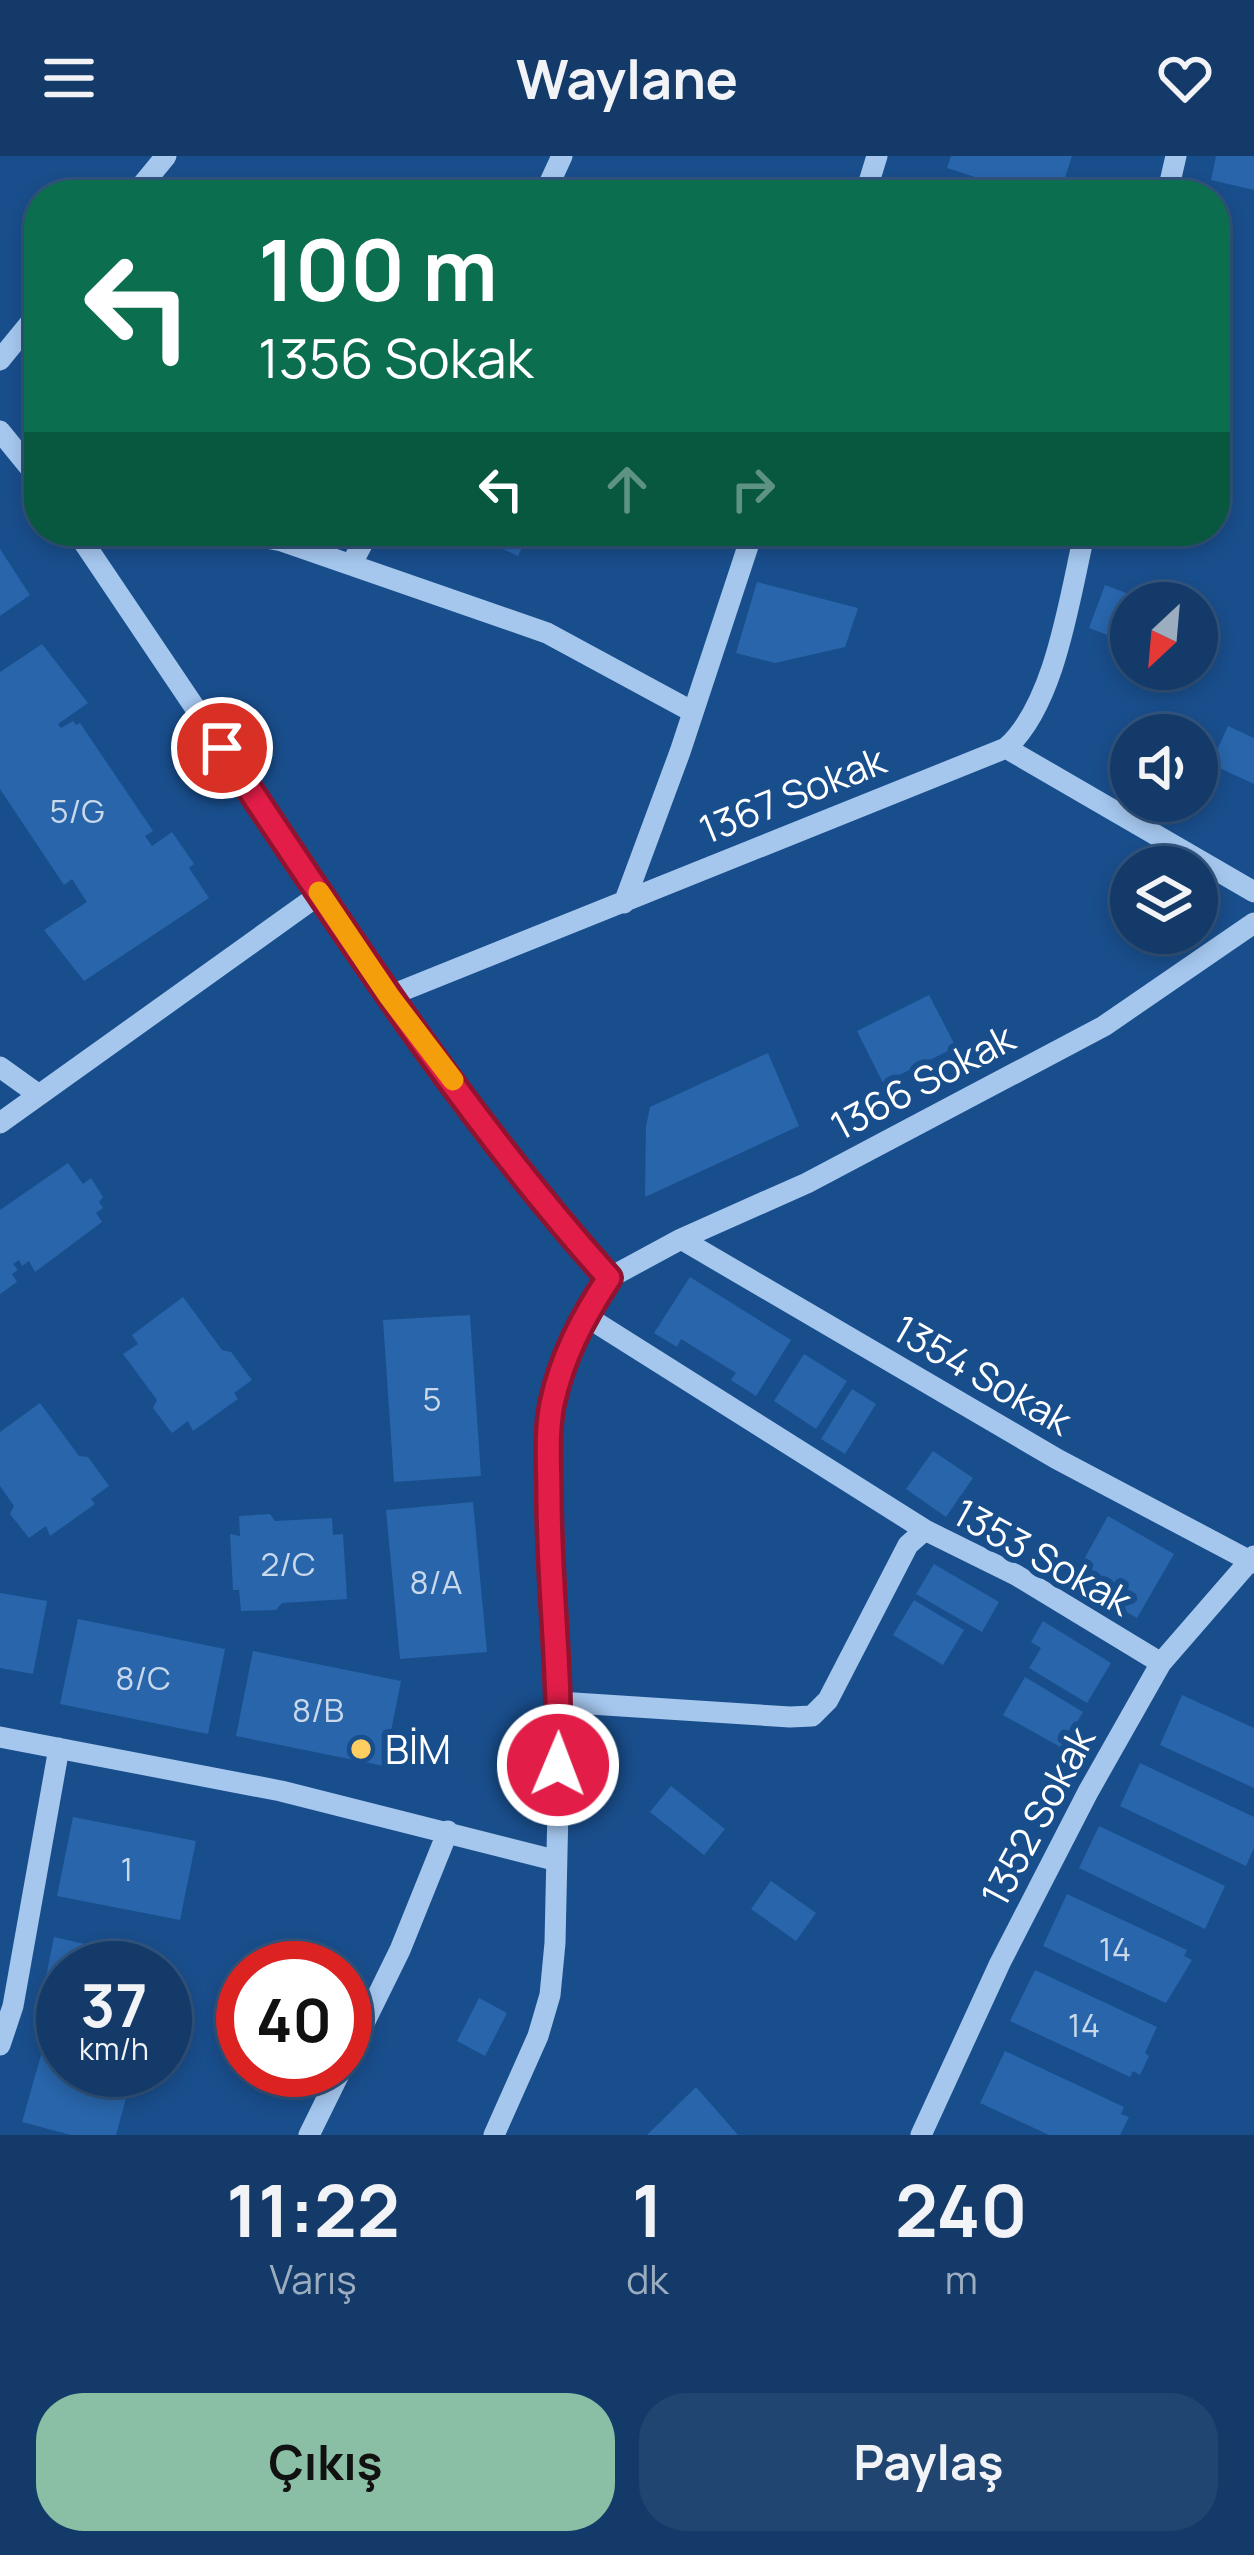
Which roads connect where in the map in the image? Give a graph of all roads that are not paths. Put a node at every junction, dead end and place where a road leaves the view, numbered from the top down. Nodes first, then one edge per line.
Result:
1 (166, 156) edge
2 (146, 180) edge
3 (24, 330) edge
4 (0, 360) edge
5 (0, 431) edge
6 (24, 461) edge
7 (86, 546) edge
8 (296, 546) edge
9 (361, 546) edge
10 (748, 546) edge
11 (1081, 546) edge
12 (351, 565) junction
13 (693, 712) junction
14 (1006, 748) junction
15 (1254, 892) edge
16 (320, 894) junction
17 (624, 903) junction
18 (1254, 923) edge
19 (389, 996) junction
20 (0, 1067) edge
21 (38, 1094) junction
22 (0, 1124) edge
23 (681, 1239) junction
24 (609, 1278) junction
25 (584, 1315) junction
26 (925, 1530) junction
27 (1252, 1560) edge
28 (1161, 1663) junction
29 (559, 1702) junction
30 (0, 1737) edge
31 (59, 1748) junction
32 (448, 1832) junction
33 (554, 1860) junction
34 (372, 2007) edge
35 (0, 2045) edge
36 (328, 2097) edge
37 (309, 2135) edge
38 (494, 2135) edge
39 (921, 2135) edge

1 - 2 street
3 - 4 street
5 - 6 street
7 - 16 street
8 - 12 street
9 - 12 street
10 - 13 street
11 - 14 street
12 - 13 street
13 - 17 street
14 - 15 street
14 - 17 street, 1367 Sokak
16 - 19 street
16 - 21 street
17 - 19 street, 1367 Sokak
18 - 23 street, 1366 Sokak
19 - 24 street
20 - 21 street
21 - 22 street
23 - 24 street, 1366 Sokak
23 - 27 street, 1354 Sokak
24 - 25 street
25 - 26 street
25 - 29 street
26 - 28 street, 1353 Sokak
26 - 29 street, 1353 Sokak
27 - 28 street, 1352 Sokak
28 - 39 street, 1352 Sokak
29 - 33 street
30 - 31 street
31 - 32 street
31 - 35 street
32 - 33 street
32 - 34 street
33 - 38 street
36 - 37 street

